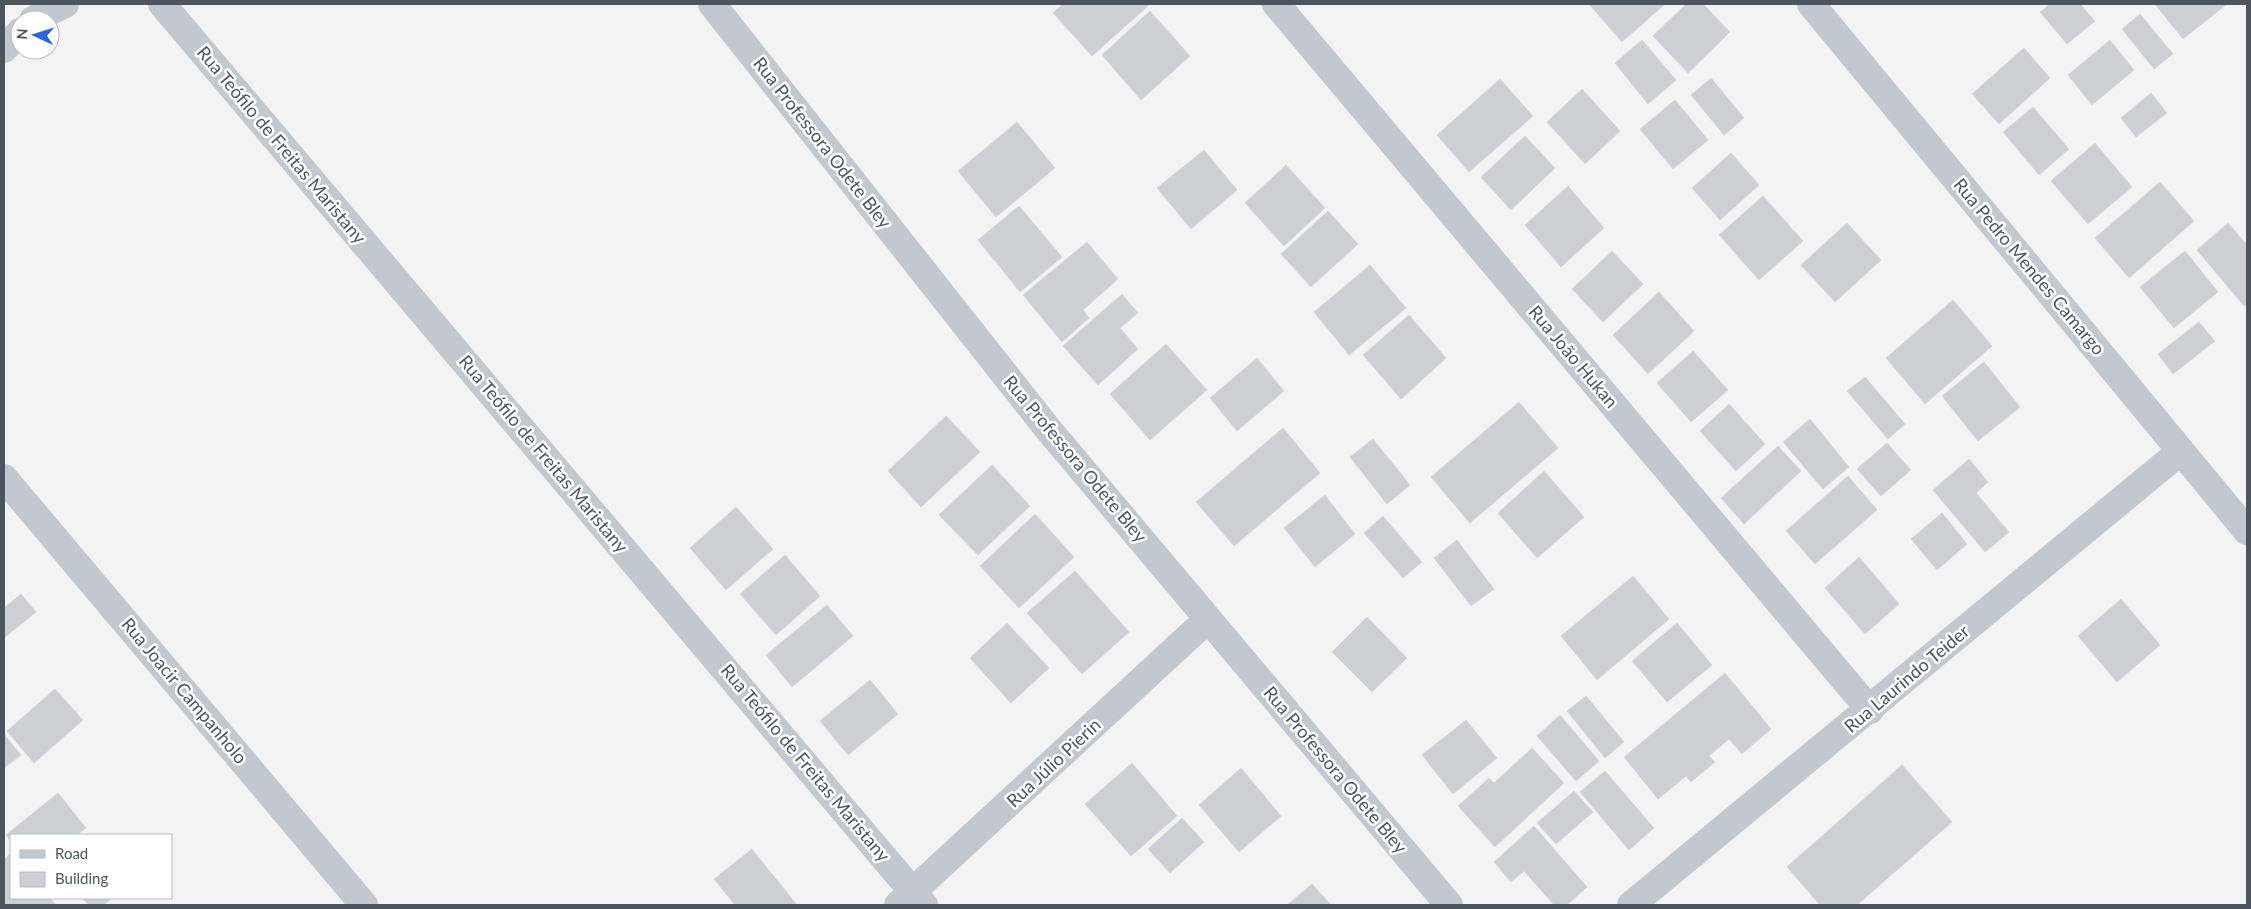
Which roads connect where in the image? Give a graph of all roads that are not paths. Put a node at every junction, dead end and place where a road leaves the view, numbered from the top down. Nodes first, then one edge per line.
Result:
1 (65, 4) edge
2 (162, 4) edge
3 (712, 4) edge
4 (1276, 4) edge
5 (1811, 4) edge
6 (53, 10) edge
7 (2181, 451) junction
8 (4, 478) edge
9 (2247, 531) edge
10 (1208, 619) junction
11 (1870, 710) junction
12 (912, 901) edge
13 (364, 905) edge
14 (1449, 905) edge
15 (1631, 905) edge

1 - 6 street
2 - 12 street, Rua Teófilo de Freitas Maristany
3 - 10 street, Rua Professora Odete Bley
4 - 11 street, Rua João Hukan
5 - 7 street, Rua Pedro Mendes Camargo
7 - 9 street, Rua Pedro Mendes Camargo
7 - 11 street, Rua Laurindo Teider
8 - 13 street, Rua Joacir Campanholo
10 - 12 street, Rua Júlio Pierin
10 - 14 street, Rua Professora Odete Bley
11 - 15 street, Rua Laurindo Teider

